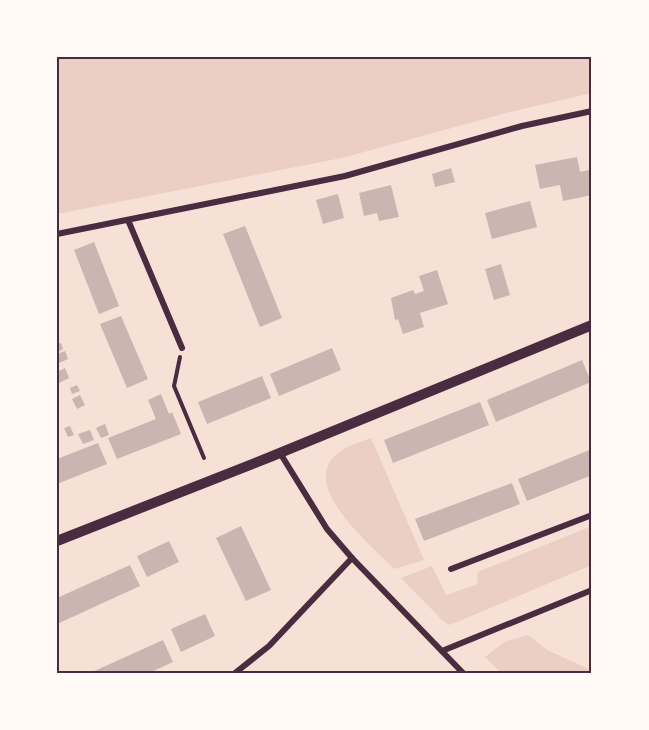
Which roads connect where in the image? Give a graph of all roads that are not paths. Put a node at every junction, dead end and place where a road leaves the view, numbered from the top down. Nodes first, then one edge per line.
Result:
1 (592, 111) edge
2 (128, 220) junction
3 (57, 234) edge
4 (592, 325) edge
5 (182, 348) road end
6 (280, 453) junction
7 (592, 515) edge
8 (57, 541) edge
9 (352, 558) junction
10 (451, 568) dead end
11 (592, 590) edge
12 (442, 651) junction
13 (235, 673) edge
14 (463, 673) edge

1 - 2 street
2 - 3 street
2 - 5 street
4 - 6 street
6 - 8 street
6 - 9 street
7 - 10 street
9 - 12 street
9 - 13 street
11 - 12 street
12 - 14 street

